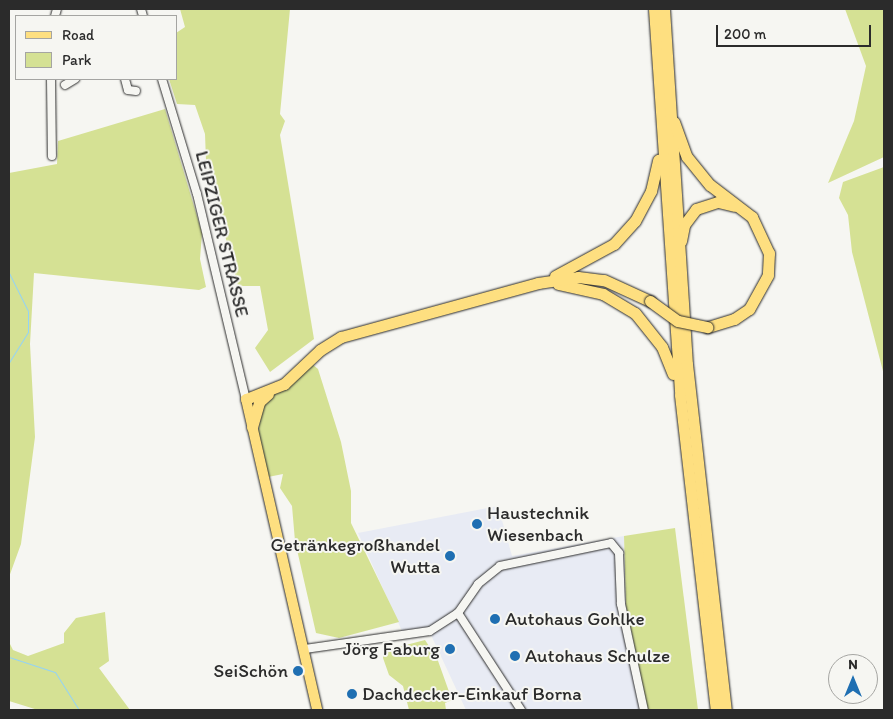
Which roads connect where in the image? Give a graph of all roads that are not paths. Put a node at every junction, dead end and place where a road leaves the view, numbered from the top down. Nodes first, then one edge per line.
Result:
1 (654, 9) edge
2 (664, 9) edge
3 (51, 80) edge
4 (72, 80) edge
5 (125, 80) edge
6 (162, 80) edge
7 (65, 85) dead end
8 (667, 89) junction
9 (136, 91) dead end
10 (661, 146) junction
11 (52, 156) dead end
12 (742, 208) junction
13 (678, 260) junction
14 (538, 283) junction
15 (269, 393) junction
16 (680, 395) junction
17 (246, 399) junction
18 (252, 427) junction
19 (458, 613) junction
20 (305, 649) junction
21 (317, 710) edge
22 (521, 710) edge
23 (644, 710) edge
24 (716, 710) edge
25 (726, 710) edge

1 - 10 highway
2 - 8 highway
3 - 11 street
4 - 7 street
5 - 9 street
6 - 17 street, LEIPZIGER STRASSE
8 - 12 highway
8 - 13 highway
10 - 14 highway
10 - 16 highway
12 - 13 highway
12 - 14 highway, bridge
13 - 25 highway
14 - 15 highway
14 - 16 highway
15 - 17 highway
15 - 18 highway
16 - 24 highway
17 - 18 main road
18 - 20 main road
19 - 20 street
19 - 22 street
19 - 23 street
20 - 21 main road

